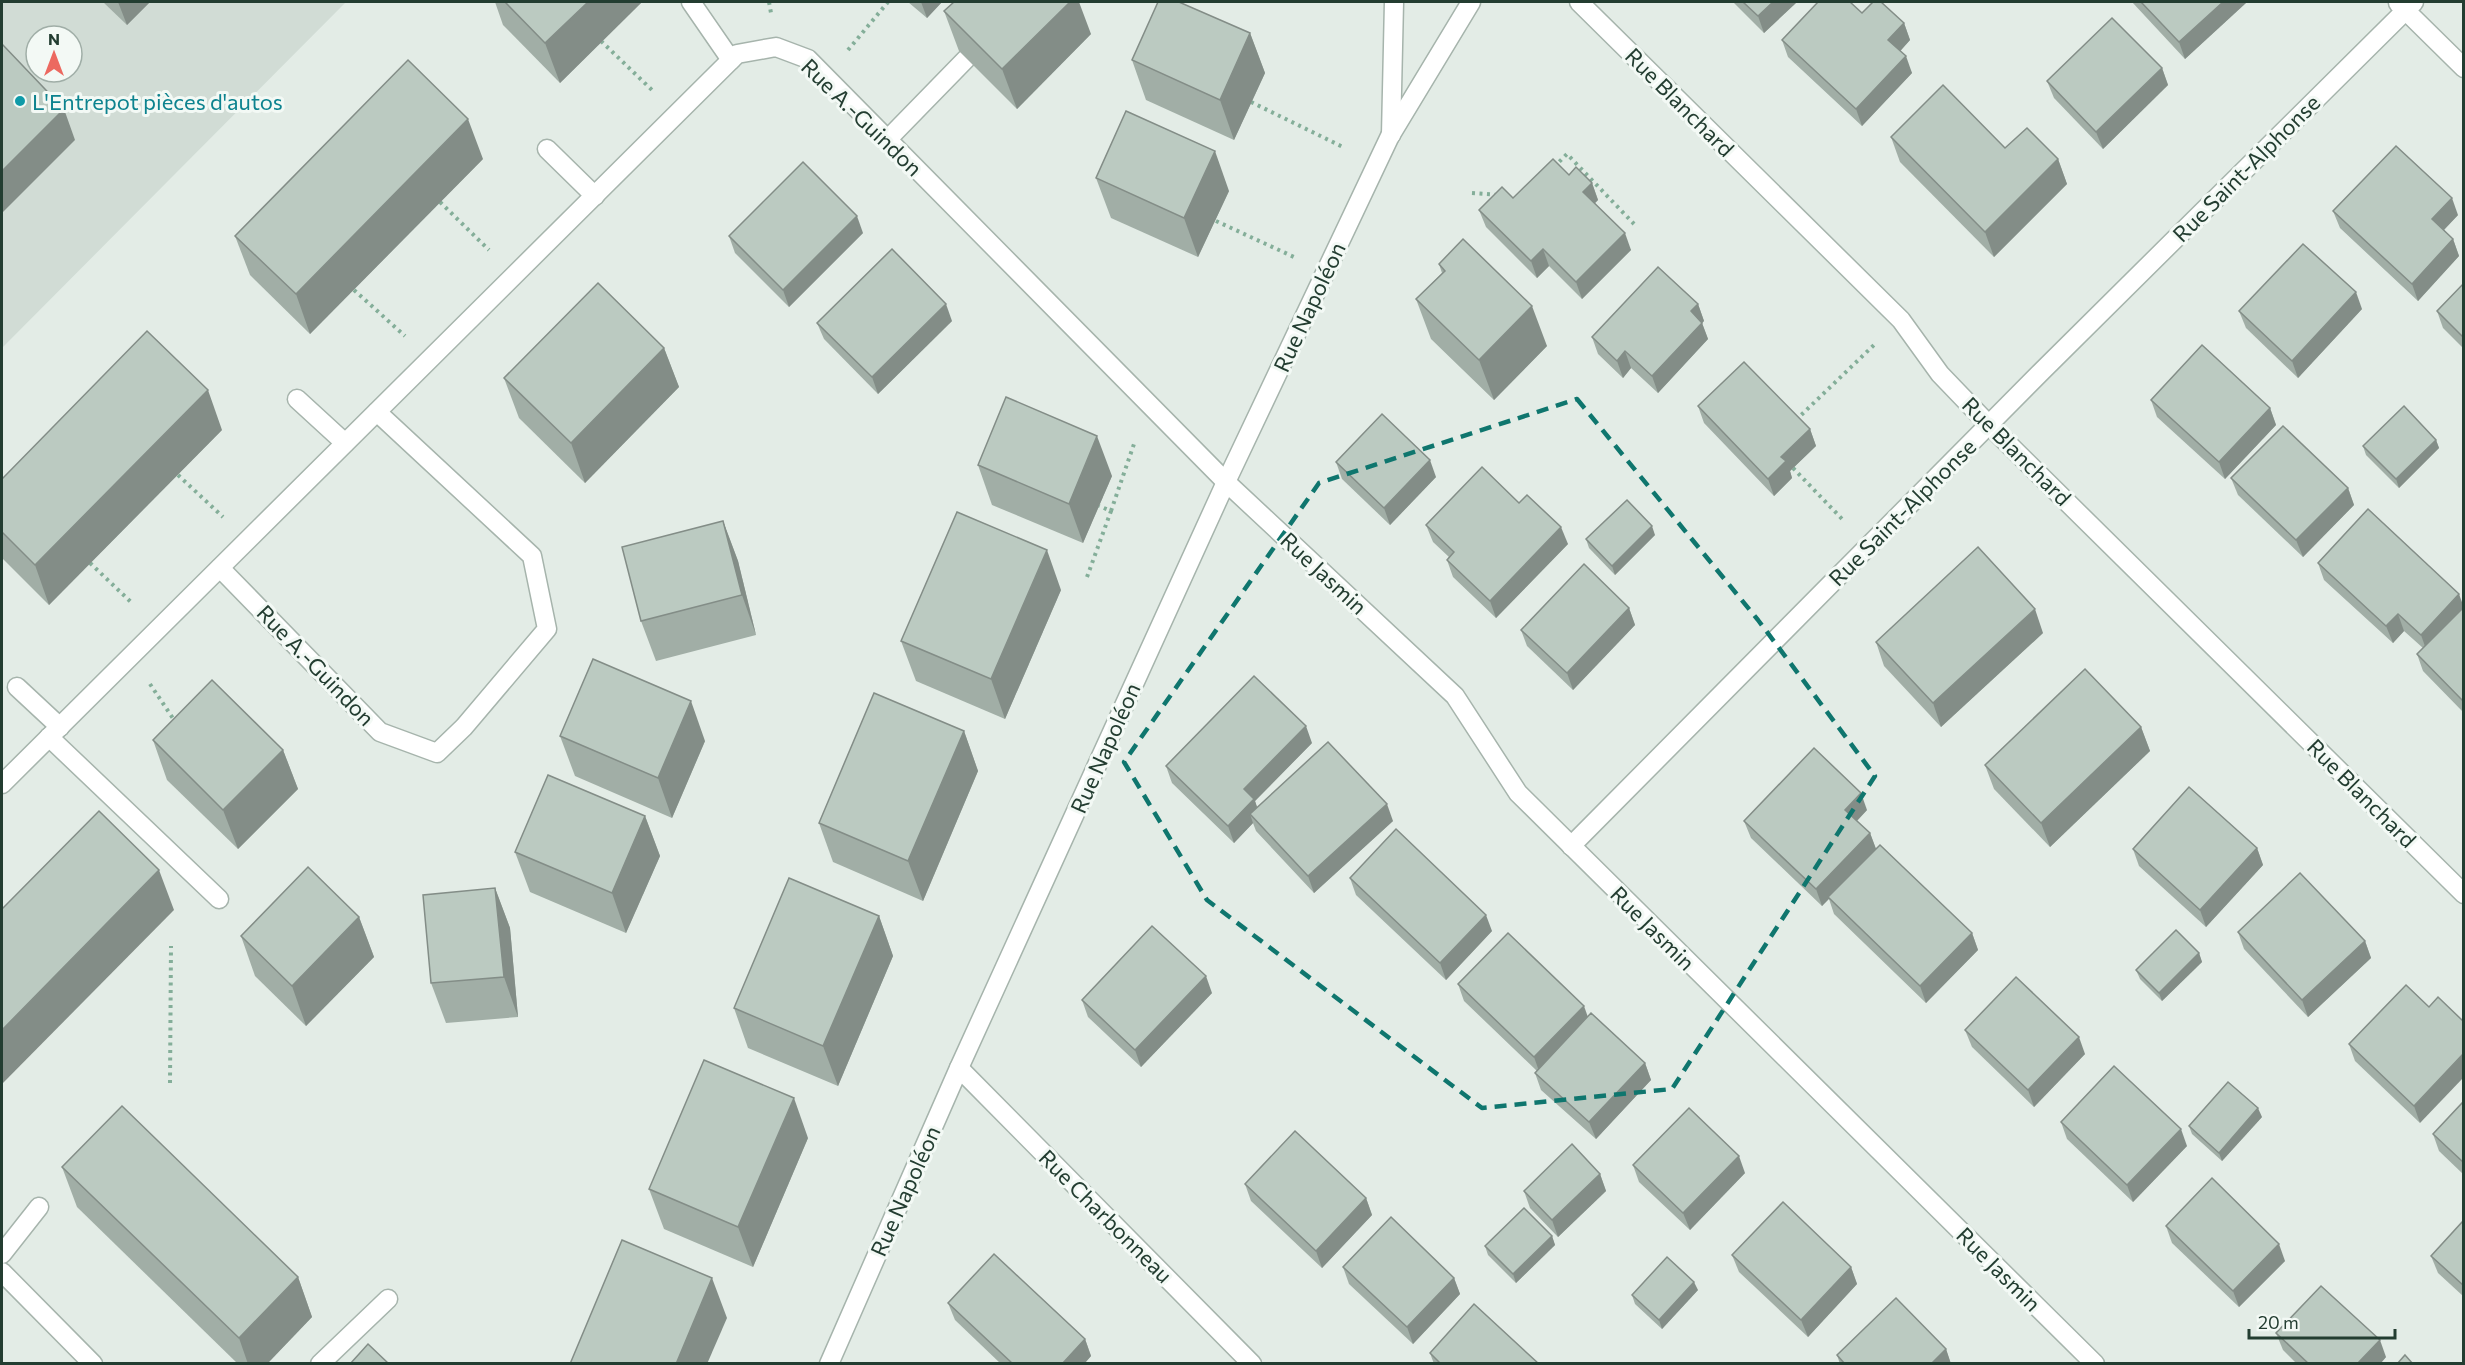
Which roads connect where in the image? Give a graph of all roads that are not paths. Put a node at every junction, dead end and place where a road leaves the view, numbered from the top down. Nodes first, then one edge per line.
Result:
1 (691, 2) edge
2 (1394, 2) edge
3 (1471, 2) edge
4 (1579, 2) edge
5 (2405, 4) edge
6 (966, 58) edge
7 (731, 60) junction
8 (2463, 68) edge
9 (1390, 136) junction
10 (888, 139) junction
11 (547, 150) dead end
12 (595, 196) junction
13 (297, 399) dead end
14 (377, 412) junction
15 (1989, 425) junction
16 (345, 443) junction
17 (1226, 482) junction
18 (220, 568) junction
19 (17, 687) dead end
20 (55, 732) junction
21 (2, 784) edge
22 (1571, 846) junction
23 (2463, 894) edge
24 (219, 899) dead end
25 (959, 1068) junction
26 (39, 1207) dead end
27 (2, 1254) edge
28 (2, 1272) edge
29 (388, 1299) dead end
30 (93, 1364) edge
31 (320, 1364) edge
32 (829, 1364) edge
33 (1252, 1364) edge
34 (2095, 1364) edge

1 - 7 street
2 - 9 street, Rue Napoléon
3 - 9 street, Rue Napoléon
4 - 15 street, Rue Blanchard
5 - 8 street
5 - 15 street, Rue Saint-Alphonse
6 - 10 street
7 - 10 street, Rue A.-Guindon
7 - 12 street, Rue A.-Guindon
9 - 17 street, Rue Napoléon
10 - 17 street, Rue A.-Guindon
11 - 12 street
12 - 14 street, Rue A.-Guindon
13 - 16 street
14 - 16 street, Rue A.-Guindon
14 - 18 street, Rue A.-Guindon
15 - 22 street, Rue Saint-Alphonse
15 - 23 street, Rue Blanchard
16 - 18 street, Rue A.-Guindon
17 - 22 street, Rue Jasmin
17 - 25 street, Rue Napoléon
18 - 20 street, Rue A.-Guindon
19 - 20 street
20 - 21 street, Rue A.-Guindon
20 - 24 street
22 - 34 street, Rue Jasmin
25 - 32 street, Rue Napoléon
25 - 33 street, Rue Charbonneau
26 - 27 street
28 - 30 street
29 - 31 street

